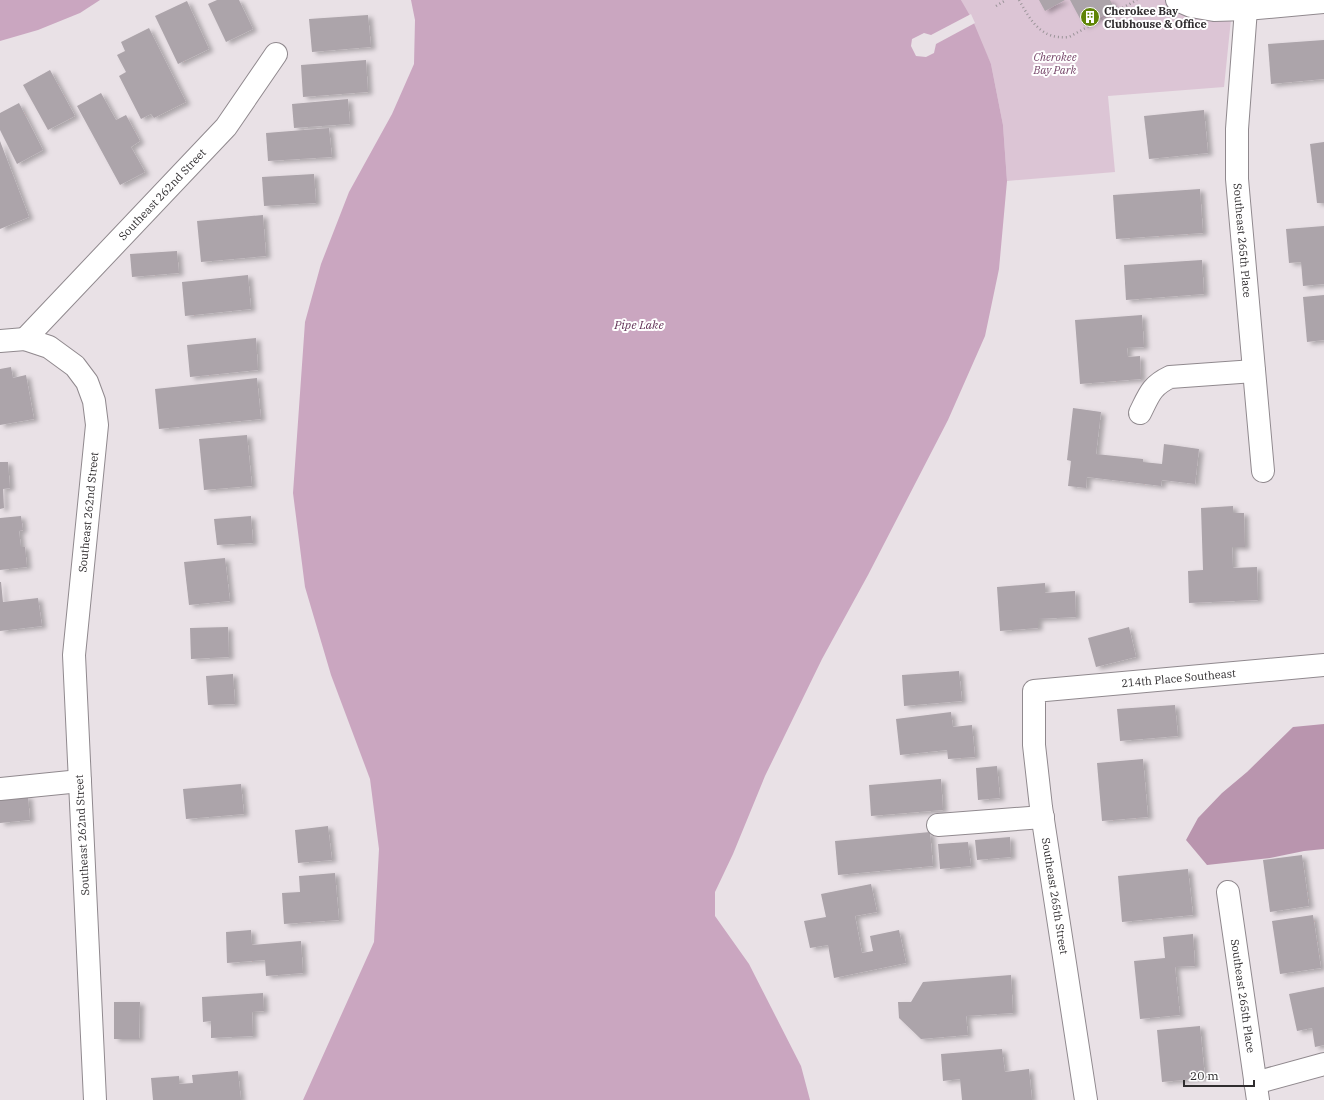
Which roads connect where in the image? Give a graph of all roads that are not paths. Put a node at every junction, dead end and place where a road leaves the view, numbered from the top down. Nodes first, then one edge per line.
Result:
1 (1177, 0) edge
2 (1324, 2) edge
3 (1246, 9) junction
4 (276, 54) dead end
5 (26, 339) junction
6 (0, 341) edge
7 (1254, 371) junction
8 (1140, 413) dead end
9 (1263, 471) dead end
10 (1324, 665) edge
11 (1034, 691) joint
12 (80, 781) junction
13 (0, 788) edge
14 (1043, 817) junction
15 (938, 825) dead end
16 (1228, 892) dead end
17 (1324, 1064) edge
18 (1257, 1092) edge
19 (95, 1100) edge
20 (1086, 1100) edge

1 - 3 street
2 - 3 street
3 - 7 street, Southeast 265th Place
4 - 5 street, Southeast 262nd Street
5 - 6 street
5 - 12 street, Southeast 262nd Street
7 - 8 street
7 - 9 street, Southeast 265th Place
10 - 11 street, 214th Place Southeast
11 - 14 street, Southeast 265th Street
12 - 13 street
12 - 19 street, Southeast 262nd Street
14 - 15 street
14 - 20 street, Southeast 265th Street
16 - 18 street, Southeast 265th Place
17 - 18 street

